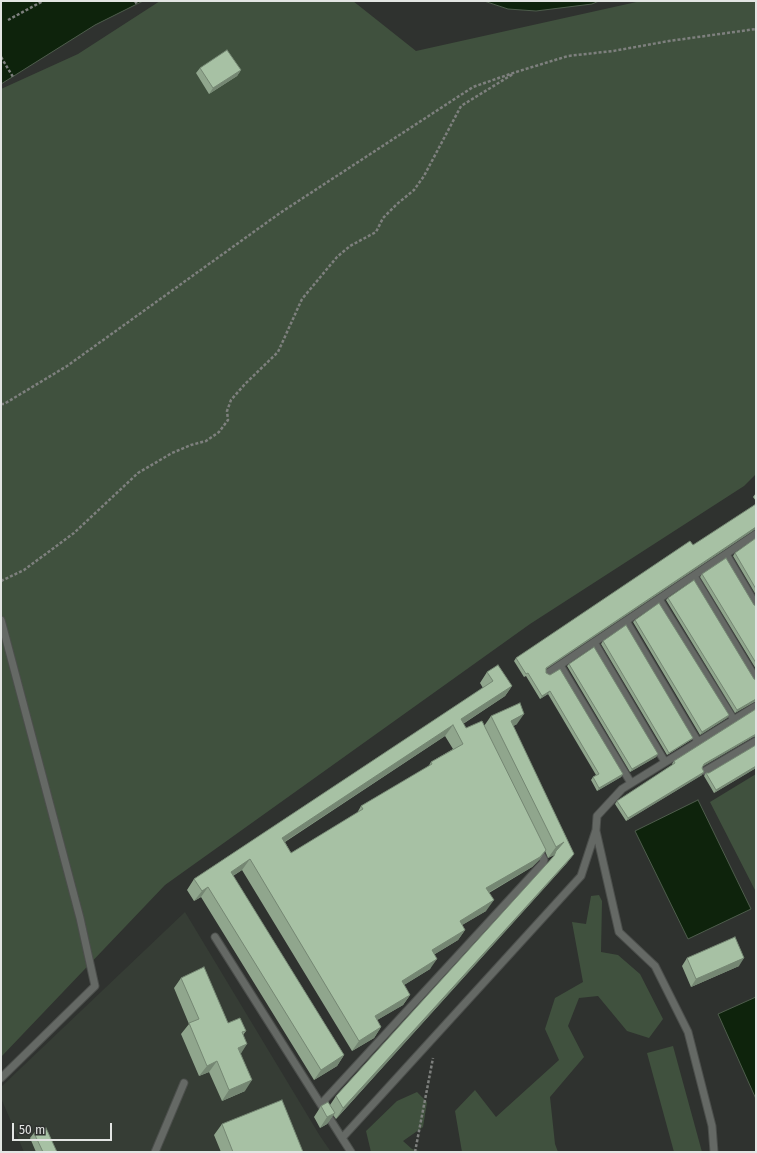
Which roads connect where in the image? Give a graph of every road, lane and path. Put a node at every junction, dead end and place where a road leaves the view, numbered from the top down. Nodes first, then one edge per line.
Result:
1 (43, 1) edge
2 (8, 20) dead end
3 (756, 29) edge
4 (1, 57) edge
5 (516, 72) junction
6 (13, 77) dead end
7 (1, 404) edge
8 (756, 534) edge
9 (726, 554) junction
10 (694, 576) junction
11 (1, 581) edge
12 (659, 599) junction
13 (756, 605) edge
14 (1, 620) edge
15 (626, 621) junction
16 (594, 642) junction
17 (560, 665) junction
18 (548, 673) edge
19 (756, 679) edge
20 (756, 706) edge
21 (734, 720) junction
22 (756, 740) edge
23 (698, 742) junction
24 (665, 762) junction
25 (705, 771) edge
26 (631, 783) junction
27 (596, 830) junction
28 (533, 839) edge
29 (215, 937) dead end
30 (433, 1058) dead end
31 (1, 1078) edge
32 (184, 1083) dead end
33 (321, 1104) junction
34 (342, 1138) junction
35 (155, 1152) edge
36 (351, 1152) edge
37 (415, 1152) edge
38 (714, 1152) edge

1 - 2 path
3 - 5 path
4 - 6 path
5 - 7 path
5 - 11 path
8 - 9 lane
9 - 10 lane
9 - 13 lane
10 - 12 lane
10 - 19 lane
12 - 15 lane
12 - 21 lane
14 - 31 lane
15 - 16 lane
15 - 23 lane
16 - 17 lane
16 - 24 lane
17 - 18 lane
17 - 26 lane
20 - 21 lane
21 - 23 lane
22 - 25 lane
23 - 24 lane
24 - 26 lane
26 - 27 lane
27 - 34 lane
27 - 38 lane
28 - 33 lane
29 - 33 lane
30 - 37 path
32 - 35 lane
33 - 34 lane
34 - 36 lane

